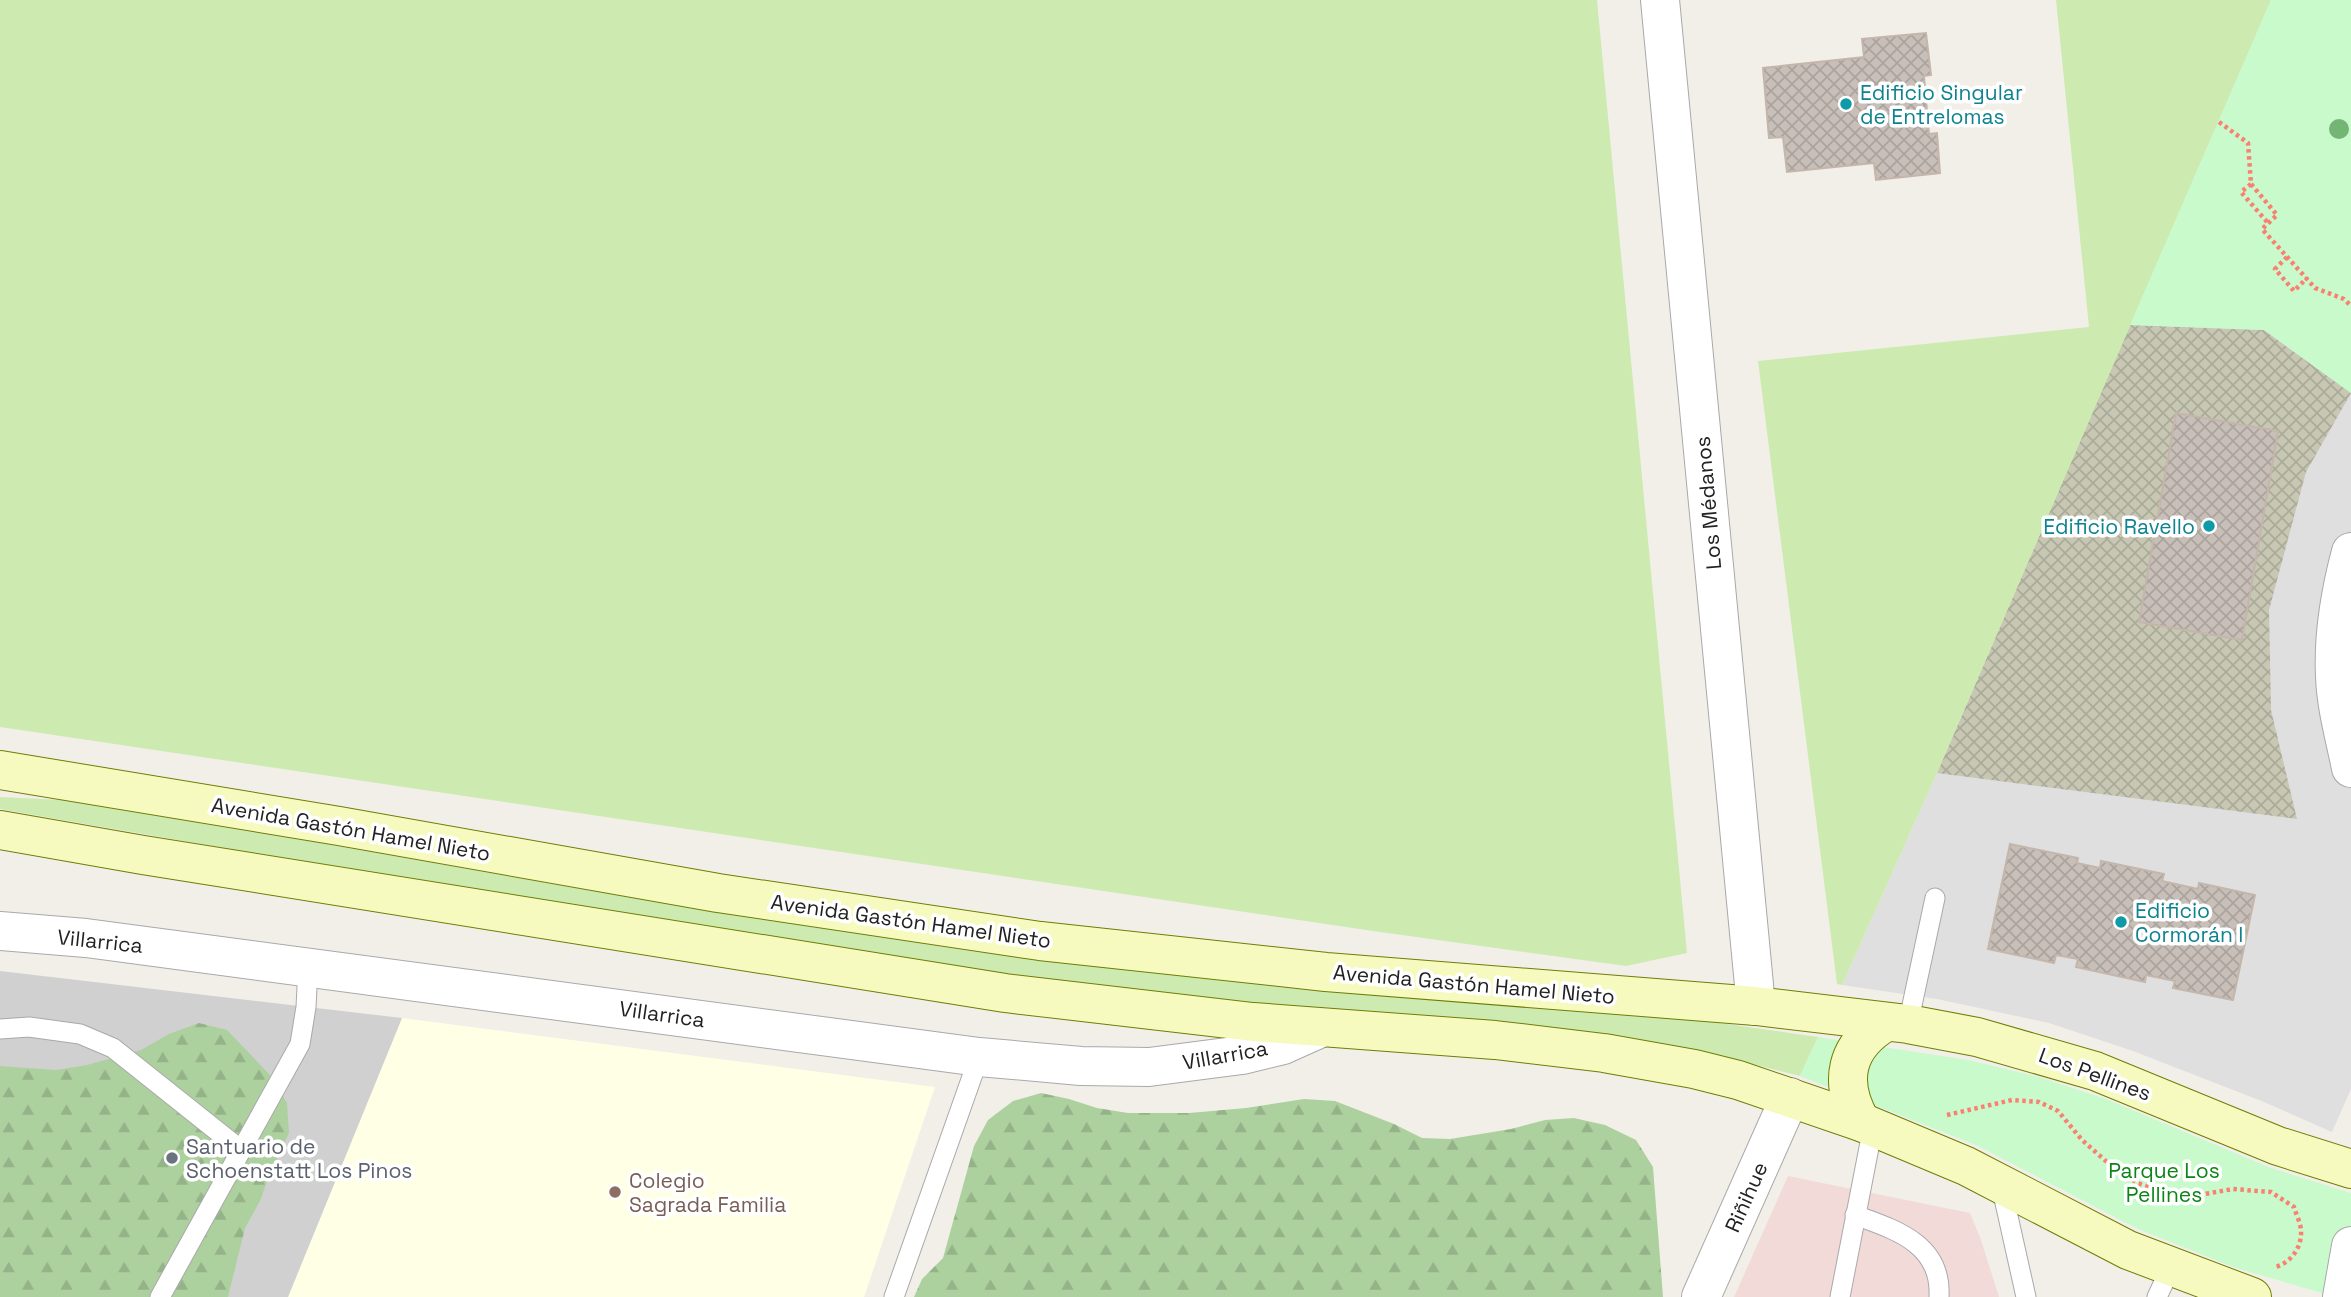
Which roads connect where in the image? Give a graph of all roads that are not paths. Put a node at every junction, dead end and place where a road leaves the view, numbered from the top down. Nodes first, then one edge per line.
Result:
1 (1660, 0) edge
2 (2351, 552) edge
3 (2351, 768) edge
4 (0, 770) edge
5 (0, 830) edge
6 (1935, 898) dead end
7 (0, 932) edge
8 (308, 967) junction
9 (1756, 1006) junction
10 (1829, 1015) joint
11 (1897, 1023) junction
12 (1321, 1028) junction
13 (0, 1029) edge
14 (979, 1056) junction
15 (1790, 1097) junction
16 (1867, 1124) junction
17 (241, 1150) junction
18 (2351, 1169) edge
19 (2001, 1184) junction
20 (1856, 1215) junction
21 (2351, 1246) edge
22 (2164, 1282) edge
23 (2262, 1282) edge
24 (160, 1297) edge
25 (894, 1297) edge
26 (1701, 1297) edge
27 (1840, 1297) edge
28 (1939, 1297) edge
29 (2026, 1297) edge
30 (2342, 1297) edge

1 - 9 street, Los Médanos
2 - 3 street
4 - 9 main road, Avenida Gastón Hamel Nieto
5 - 12 main road
6 - 11 lane
7 - 8 street, Villarrica
8 - 14 street, Villarrica
8 - 17 lane
9 - 10 main road, Avenida Gastón Hamel Nieto
10 - 11 main road, Los Pellines
11 - 16 main road
11 - 18 main road, Los Pellines
12 - 14 street, Villarrica
12 - 15 main road
13 - 17 lane
14 - 25 lane
15 - 16 main road
15 - 26 street, Riñihue
16 - 19 main road
16 - 20 lane
17 - 24 lane
19 - 22 main road
19 - 29 lane
20 - 27 lane
20 - 28 lane
21 - 30 street
22 - 23 main road

